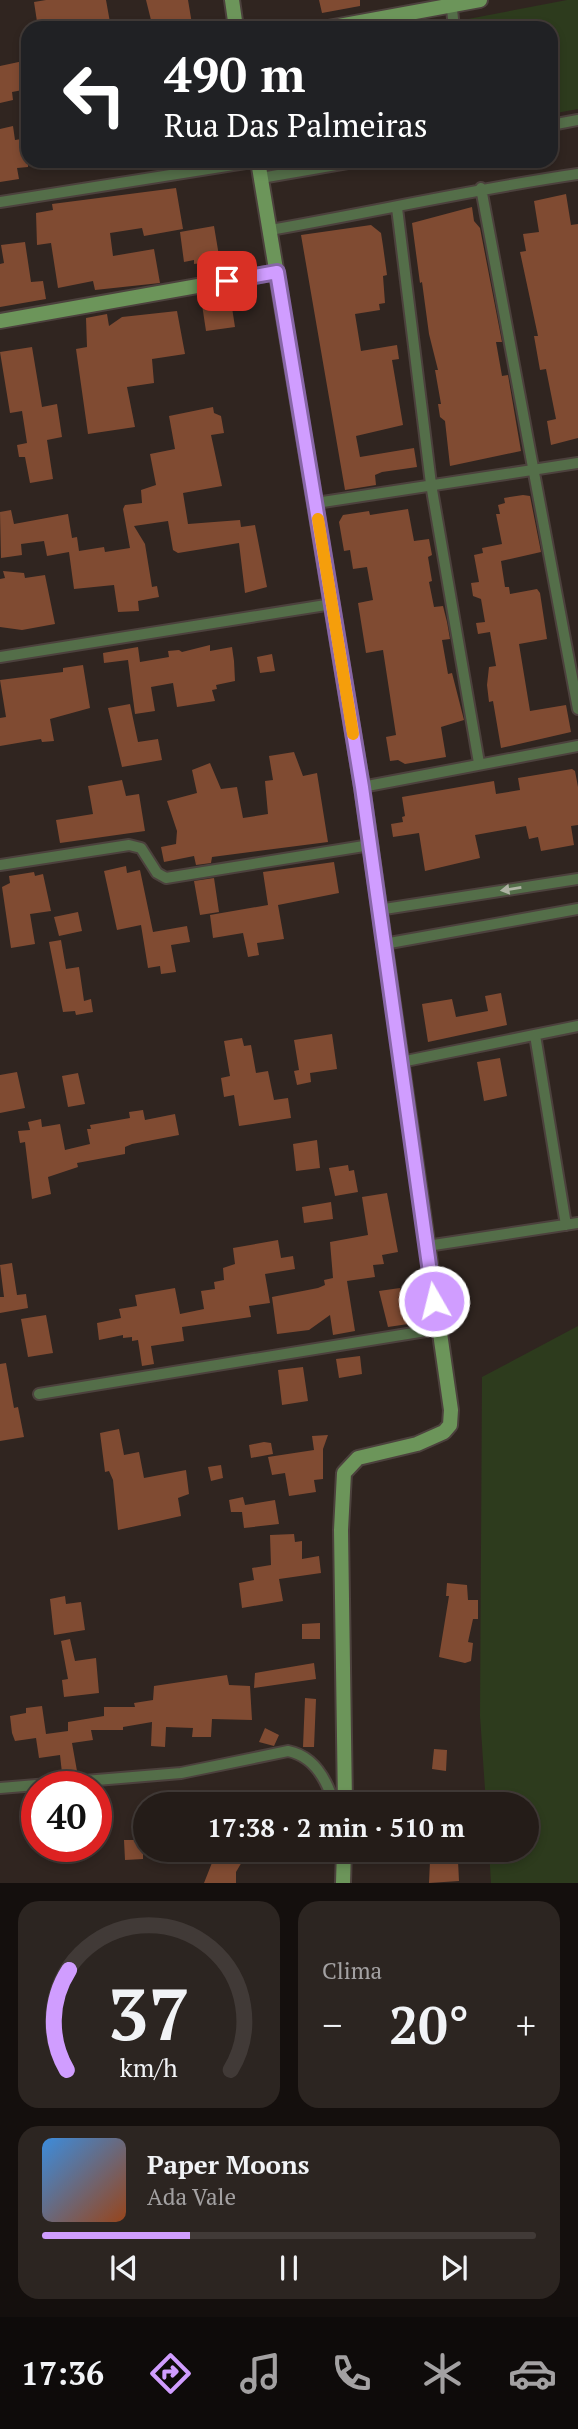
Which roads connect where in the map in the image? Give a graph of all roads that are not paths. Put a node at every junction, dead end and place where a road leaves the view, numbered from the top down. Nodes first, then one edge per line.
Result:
1 (232, 0) edge
2 (480, 0) edge
3 (451, 3) edge
4 (235, 21) edge
5 (362, 21) edge
6 (453, 21) edge
7 (578, 120) edge
8 (558, 124) edge
9 (214, 168) edge
10 (259, 168) edge
11 (319, 168) edge
12 (578, 174) edge
13 (261, 178) junction
14 (481, 188) junction
15 (0, 202) edge
16 (397, 208) junction
17 (270, 230) junction
18 (277, 272) junction
19 (0, 321) edge
20 (578, 463) edge
21 (534, 471) junction
22 (430, 484) junction
23 (316, 503) junction
24 (332, 604) junction
25 (0, 657) edge
26 (578, 709) edge
27 (578, 746) edge
28 (479, 763) junction
29 (362, 787) junction
30 (370, 845) junction
31 (0, 865) edge
32 (578, 879) edge
33 (378, 909) junction
34 (578, 909) edge
35 (384, 944) junction
36 (578, 1026) edge
37 (535, 1034) junction
38 (401, 1062) junction
39 (578, 1223) edge
40 (566, 1225) junction
41 (426, 1246) junction
42 (438, 1329) junction
43 (39, 1394) dead end
44 (0, 1788) edge
45 (329, 1792) edge
46 (345, 1792) edge
47 (344, 1862) edge
48 (343, 1883) edge

1 - 4 street
2 - 3 street
3 - 5 street
3 - 6 street
7 - 8 street
9 - 15 street
10 - 13 street
11 - 13 street
12 - 14 street
13 - 17 street
14 - 16 street
14 - 21 street
16 - 17 street
16 - 22 street
17 - 18 street
18 - 19 street
18 - 23 street
20 - 21 street
21 - 22 street
21 - 26 street
22 - 23 street
22 - 28 street
23 - 24 street
24 - 25 street
24 - 29 street
27 - 28 street
28 - 29 street
29 - 30 street
30 - 31 street
30 - 33 street
32 -> 33 street
33 - 35 street
34 - 35 street
35 - 38 street
36 - 37 street
37 - 38 street
37 - 40 street
38 - 41 street
39 - 40 street
40 - 41 street
41 - 42 street
42 - 43 street
42 - 46 street
44 - 45 street
47 - 48 street

